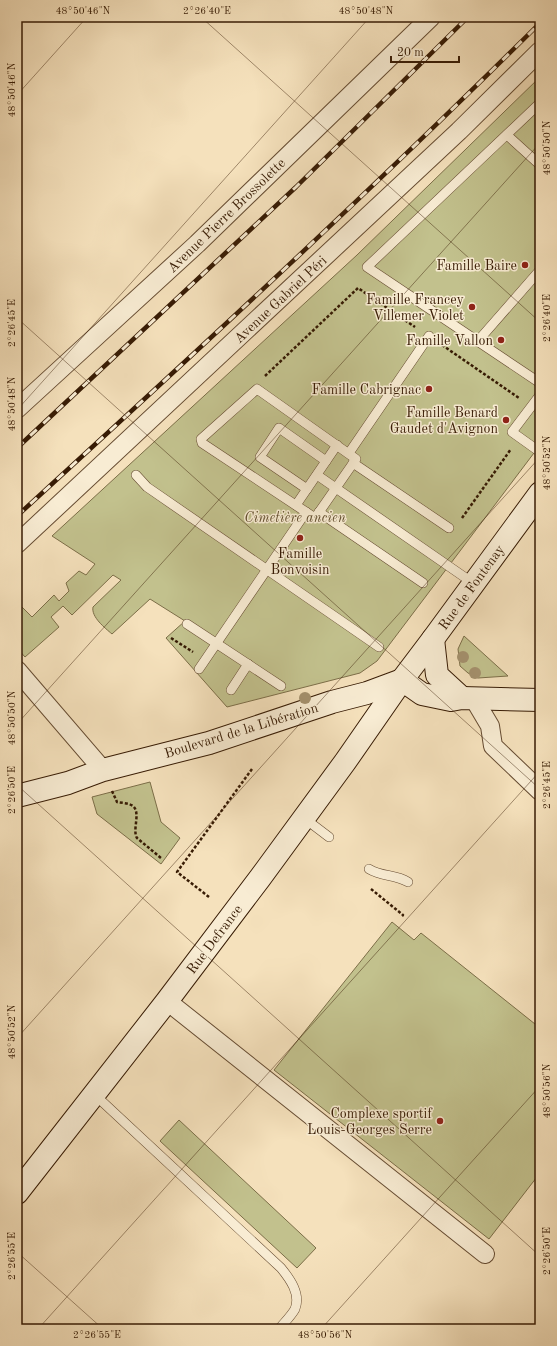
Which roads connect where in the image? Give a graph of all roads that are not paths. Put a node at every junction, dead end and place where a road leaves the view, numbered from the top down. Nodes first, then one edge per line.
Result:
1 (431, 17) edge
2 (540, 51) edge
3 (540, 103) edge
4 (507, 135) junction
5 (540, 165) edge
6 (540, 270) edge
7 (429, 336) road end
8 (477, 342) junction
9 (540, 383) edge
10 (540, 395) edge
11 (17, 409) edge
12 (337, 445) junction
13 (540, 452) edge
14 (349, 453) junction
15 (326, 461) junction
16 (353, 464) junction
17 (136, 475) dead end
18 (317, 475) junction
19 (336, 488) junction
20 (307, 489) junction
21 (540, 493) edge
22 (296, 505) junction
23 (306, 512) junction
24 (319, 512) junction
25 (449, 528) road end
26 (17, 544) edge
27 (267, 570) junction
28 (423, 583) dead end
29 (473, 583) junction
30 (187, 624) dead end
31 (433, 639) junction
32 (217, 643) junction
33 (379, 647) dead end
34 (248, 664) junction
35 (199, 669) dead end
36 (17, 670) edge
37 (402, 680) junction
38 (281, 686) dead end
39 (231, 690) dead end
40 (468, 698) junction
41 (540, 700) edge
42 (104, 770) junction
43 (540, 791) edge
44 (17, 796) edge
45 (304, 818) junction
46 (329, 837) dead end
47 (369, 869) dead end
48 (408, 882) dead end
49 (167, 1001) junction
50 (94, 1094) junction
51 (17, 1192) edge
52 (485, 1254) dead end
53 (279, 1329) edge

1 - 11 street, Avenue Pierre Brossolette
2 - 26 street, Avenue Gabriel Péri
3 - 4 lane
4 - 5 lane
4 - 8 lane
6 - 8 lane
7 - 14 lane
8 - 9 lane
10 - 13 lane
12 - 14 lane
12 - 15 lane
12 - 22 lane
14 - 16 lane
15 - 18 lane
15 - 20 lane
16 - 19 lane
16 - 25 lane
17 - 27 lane
18 - 19 lane
18 - 20 lane
19 - 24 lane
19 - 29 lane
20 - 22 lane
21 - 29 main road, Rue de Fontenay
22 - 23 lane
23 - 24 lane
23 - 27 lane
24 - 28 lane
27 - 32 lane
27 - 33 lane
29 - 31 main road, Rue de Fontenay
30 - 32 lane
31 - 37 main road, Rue de Fontenay
31 - 40 main road
32 - 34 lane
32 - 35 lane
34 - 38 lane
34 - 39 lane
36 - 42 street
37 - 40 main road
37 - 42 main road, Boulevard de la Libération
37 - 45 main road, Rue Defrance
40 - 41 main road
40 - 43 street
42 - 44 main road, Boulevard de la Libération
45 - 46 lane
45 - 49 main road, Rue Defrance
47 - 48 lane
49 - 50 main road, Rue Defrance
49 - 52 street
50 - 51 main road, Rue Defrance
50 - 53 lane

